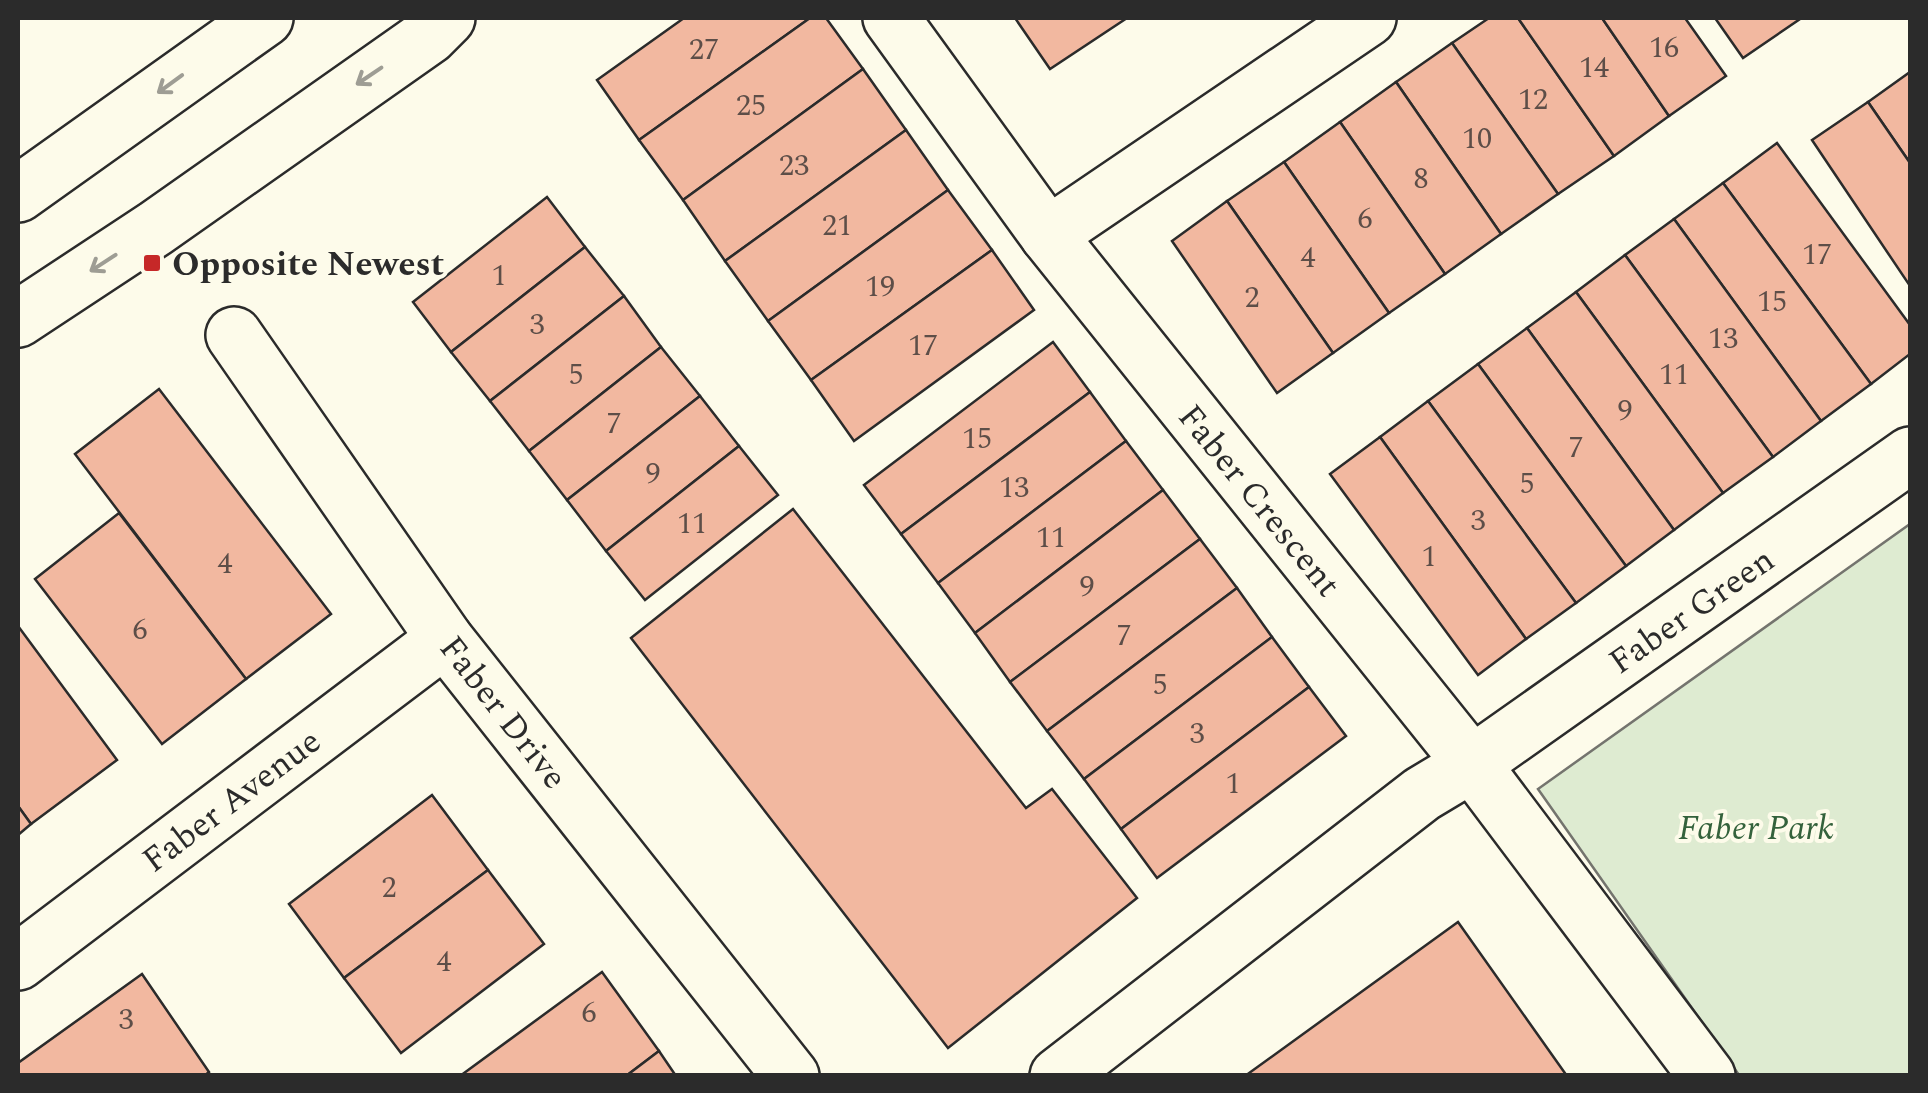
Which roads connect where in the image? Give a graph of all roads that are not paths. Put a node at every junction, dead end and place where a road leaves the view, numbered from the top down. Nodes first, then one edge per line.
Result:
1 (265, 18) edge
2 (447, 18) edge
3 (890, 18) edge
4 (1368, 18) edge
5 (18, 194) edge
6 (1048, 234) junction
7 (18, 320) edge
8 (234, 335) dead end
9 (1910, 454) edge
10 (446, 639) junction
11 (1472, 764) junction
12 (18, 962) edge
13 (791, 1076) edge
14 (1058, 1076) edge
15 (1707, 1076) edge

1 -> 5 main road
2 -> 7 main road
3 - 6 main road, Faber Crescent
4 - 6 main road
6 - 11 main road, Faber Crescent
8 - 10 main road, Faber Drive
9 - 11 main road, Faber Green
10 - 12 main road, Faber Avenue
10 - 13 main road, Faber Drive
11 - 14 main road, Faber Green
11 - 15 main road

